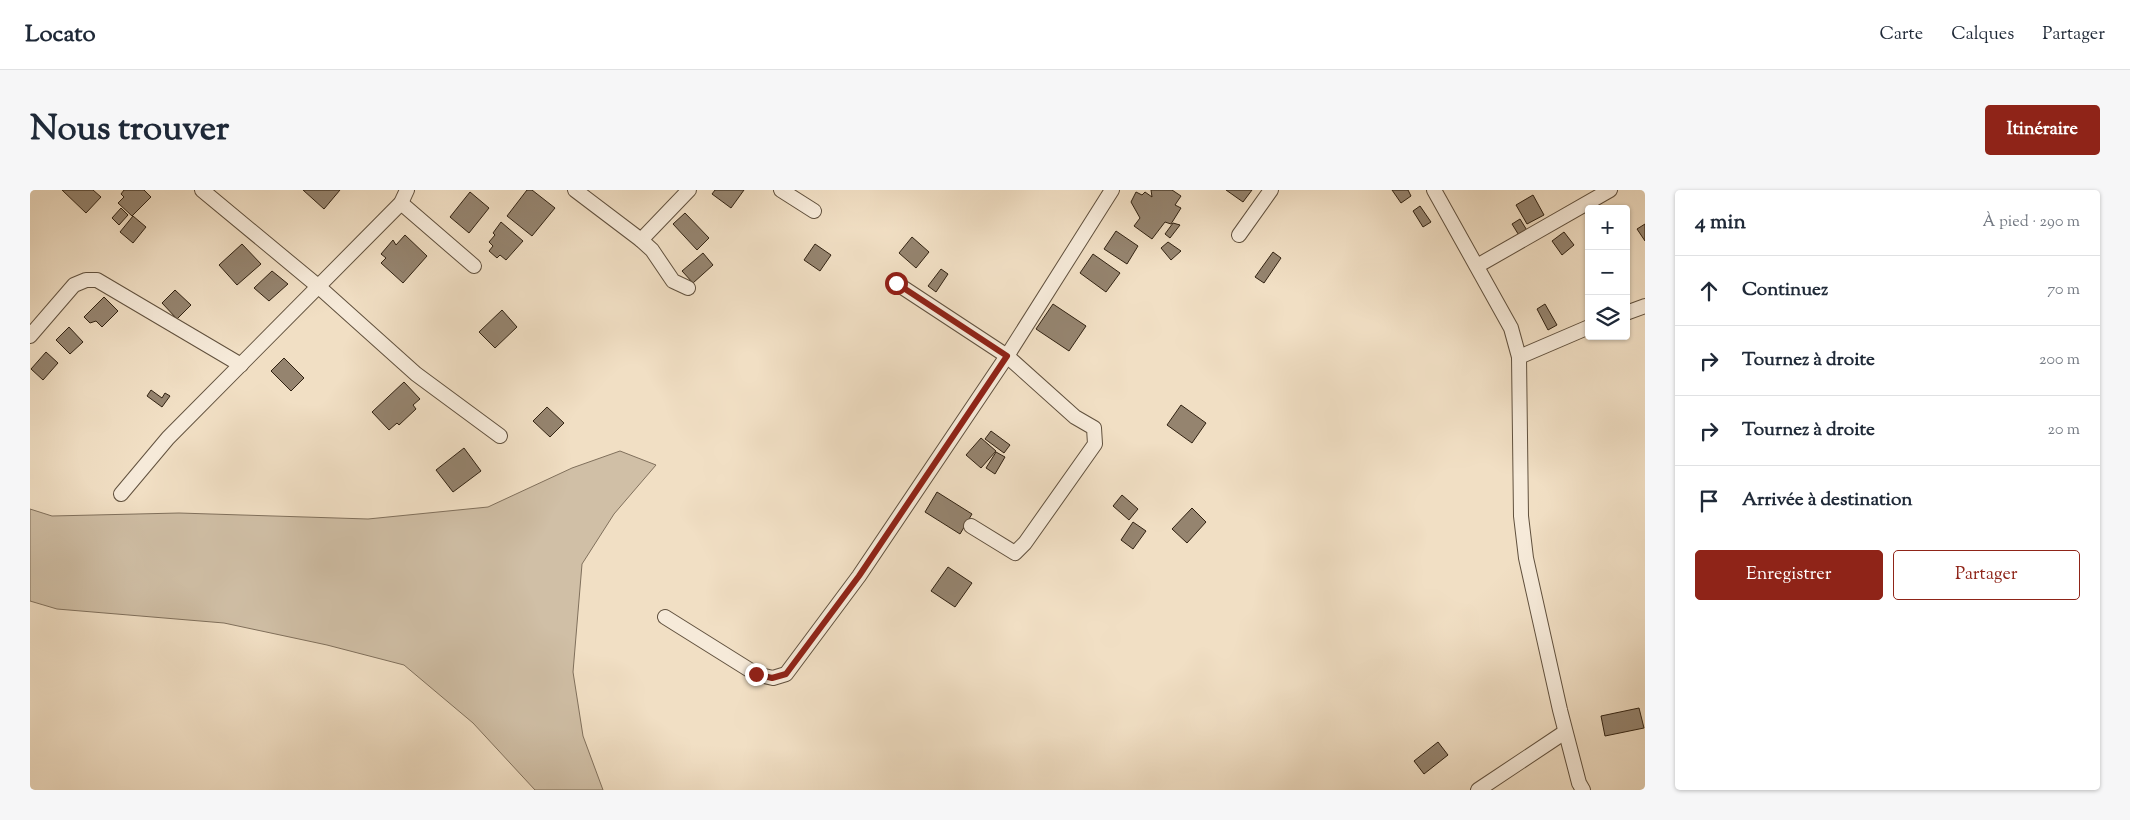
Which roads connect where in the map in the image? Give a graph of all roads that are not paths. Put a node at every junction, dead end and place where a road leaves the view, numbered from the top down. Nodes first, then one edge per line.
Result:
1 (202, 190) edge
2 (575, 190) edge
3 (689, 190) edge
4 (782, 190) edge
5 (1112, 190) edge
6 (1271, 190) edge
7 (1434, 190) edge
8 (1610, 190) edge
9 (404, 197) edge
10 (814, 210) dead end
11 (1239, 235) dead end
12 (642, 240) junction
13 (474, 266) dead end
14 (1477, 266) junction
15 (896, 283) dead end
16 (319, 287) junction
17 (688, 288) dead end
18 (1645, 306) edge
19 (1630, 312) edge
20 (1585, 329) edge
21 (30, 336) edge
22 (1007, 356) junction
23 (1520, 357) junction
24 (241, 365) junction
25 (500, 436) dead end
26 (121, 494) dead end
27 (971, 526) dead end
28 (666, 617) dead end
29 (1565, 732) junction
30 (1478, 790) edge
31 (1583, 790) edge

1 - 16 street
2 - 12 street
3 - 12 street
4 - 10 street
5 - 22 street
6 - 11 street
7 - 14 street
8 - 14 street
9 - 13 street
9 - 16 street
12 - 17 street
14 - 23 street
15 - 22 street
16 - 24 street
16 - 25 street
18 - 19 street
20 - 23 street
21 - 24 street
22 - 27 street
22 - 28 street
23 - 29 street
24 - 26 street
29 - 30 street
29 - 31 street

